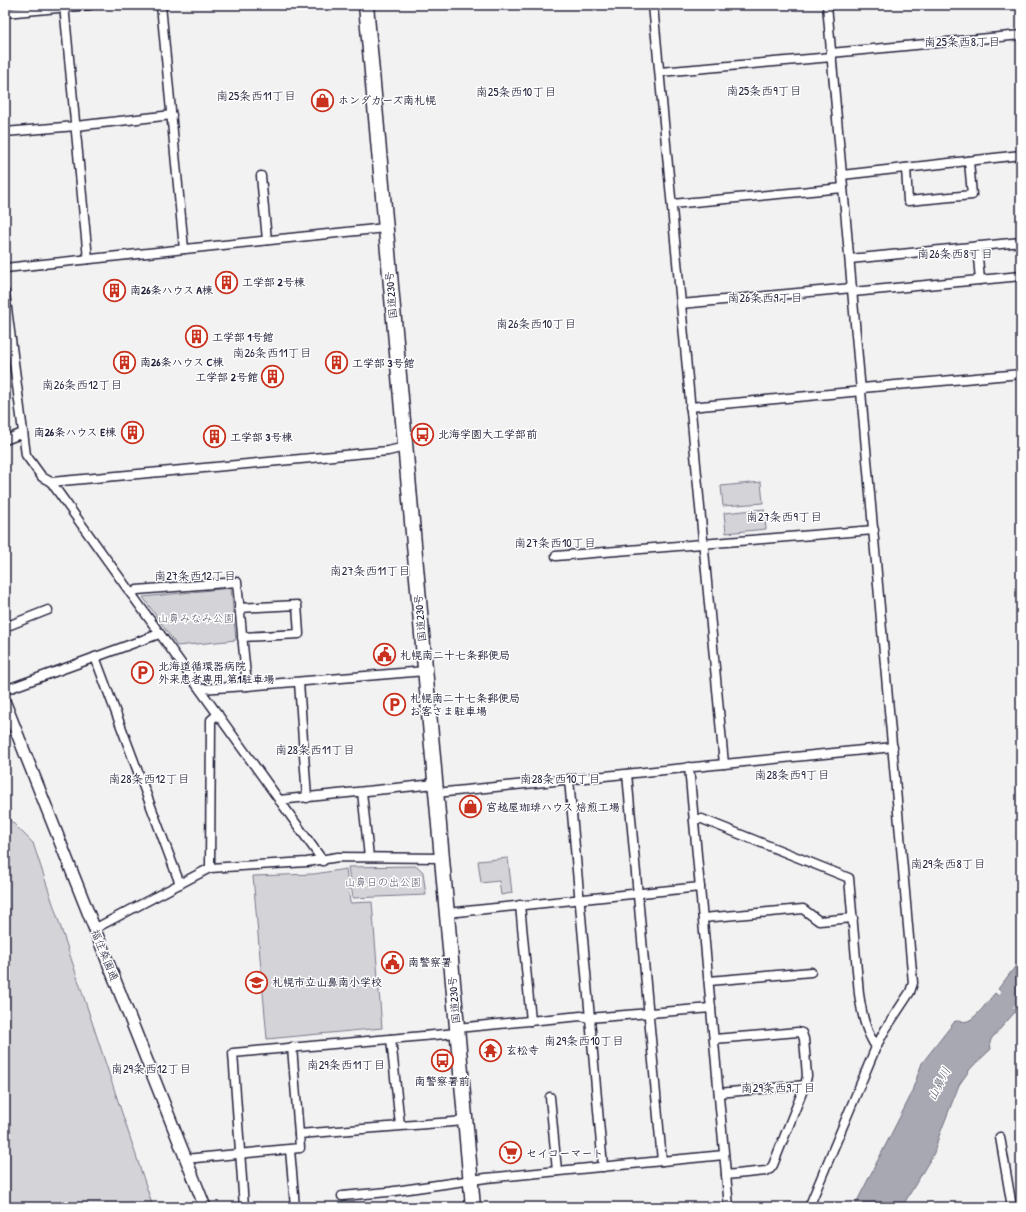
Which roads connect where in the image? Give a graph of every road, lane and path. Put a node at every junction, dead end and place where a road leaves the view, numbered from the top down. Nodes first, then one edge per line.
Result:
1 (90, 5) edge
2 (161, 5) edge
3 (366, 5) edge
4 (654, 5) edge
5 (827, 5) edge
6 (64, 6) edge
7 (5, 13) edge
8 (1021, 35) edge
9 (832, 55) junction
10 (660, 72) junction
11 (172, 115) junction
12 (76, 126) junction
13 (5, 132) edge
14 (1021, 155) edge
15 (969, 161) junction
16 (906, 168) junction
17 (842, 174) junction
18 (261, 176) dead end
19 (843, 188) junction
20 (672, 204) junction
21 (385, 228) junction
22 (267, 240) junction
23 (1021, 242) edge
24 (977, 246) junction
25 (184, 249) junction
26 (88, 259) junction
27 (850, 259) junction
28 (5, 268) edge
29 (1021, 276) edge
30 (980, 280) junction
31 (853, 290) junction
32 (5, 293) edge
33 (681, 304) junction
34 (1021, 374) edge
35 (862, 389) junction
36 (690, 407) junction
37 (23, 433) junction
38 (5, 440) edge
39 (405, 447) junction
40 (51, 482) junction
41 (874, 530) junction
42 (703, 544) junction
43 (556, 556) dead end
44 (131, 594) junction
45 (239, 608) junction
46 (48, 610) dead end
47 (5, 627) edge
48 (159, 634) junction
49 (242, 637) junction
50 (96, 657) junction
51 (425, 671) junction
52 (299, 682) junction
53 (247, 686) junction
54 (200, 689) junction
55 (5, 690) edge
56 (5, 703) edge
57 (218, 714) junction
58 (893, 747) junction
59 (724, 764) junction
60 (690, 767) junction
61 (626, 774) junction
62 (569, 779) junction
63 (436, 788) junction
64 (362, 792) junction
65 (307, 798) junction
66 (279, 800) junction
67 (694, 819) junction
68 (369, 858) junction
69 (442, 858) junction
70 (323, 860) junction
71 (210, 868) junction
72 (180, 884) junction
73 (700, 887) junction
74 (637, 894) junction
75 (578, 899) junction
76 (520, 905) junction
77 (447, 913) junction
78 (703, 918) junction
79 (853, 918) junction
80 (94, 928) junction
81 (811, 972) dead end
82 (709, 981) junction
83 (711, 1008) junction
84 (648, 1012) junction
85 (589, 1018) junction
86 (532, 1021) junction
87 (457, 1031) junction
88 (391, 1039) junction
89 (714, 1039) junction
90 (292, 1047) junction
91 (876, 1047) junction
92 (806, 1085) junction
93 (719, 1093) junction
94 (550, 1097) dead end
95 (465, 1120) junction
96 (400, 1125) junction
97 (299, 1134) junction
98 (1000, 1137) dead end
99 (290, 1150) junction
100 (239, 1153) junction
101 (724, 1155) junction
102 (185, 1158) junction
103 (662, 1161) junction
104 (603, 1167) junction
105 (557, 1171) junction
106 (726, 1175) junction
107 (470, 1180) junction
108 (342, 1196) dead end
109 (205, 1207) edge
110 (244, 1207) edge
111 (295, 1207) edge
112 (473, 1207) edge
113 (729, 1207) edge
114 (810, 1207) edge
115 (1012, 1207) edge

1 - 6 street
2 - 11 street
3 - 21 highway, 国道230号
4 - 10 street
5 - 9 street
6 - 7 street
6 - 12 street
8 - 9 street
9 - 10 street
9 - 17 street
10 - 20 street
11 - 12 street
11 - 25 street
12 - 13 street
12 - 26 street
14 - 15 street
15 - 16 street
15 - 16 street
16 - 17 street
17 - 19 street
18 - 22 street
19 - 20 street
19 - 27 street
20 - 33 street
21 - 22 street
21 - 39 highway, 国道230号
22 - 25 street
23 - 24 street
24 - 27 street
24 - 30 street
25 - 26 street
26 - 28 street
27 - 31 street
29 - 30 street
30 - 31 street
31 - 33 street
31 - 35 street
32 - 37 street
33 - 36 street
34 - 35 street
35 - 36 street
35 - 41 street
36 - 42 street
37 - 38 street
37 - 40 street
39 - 40 street
39 - 51 highway, 国道230号
40 - 44 street
41 - 42 street
41 - 58 street
42 - 43 street
42 - 59 street
44 - 45 street
44 - 48 street
45 - 49 street
45 - 49 street
46 - 47 street
48 - 50 street
48 - 54 street
49 - 53 street
50 - 55 street
50 - 72 street
51 - 52 street
51 - 63 highway, 国道230号
52 - 53 street
52 - 65 street
53 - 54 street
54 - 57 street
56 - 80 street, 福住桑園通
57 - 66 street
57 - 71 street
58 - 59 street
58 - 91 street
59 - 60 street
60 - 61 street
60 - 67 street
61 - 62 street
61 - 74 street
62 - 63 street
62 - 75 street
63 - 64 street
63 - 69 highway, 国道230号
64 - 65 street
64 - 68 street
65 - 66 street
66 - 70 street
67 - 73 street
67 - 79 street
68 - 69 street
68 - 70 street
69 - 77 highway, 国道230号
70 - 71 street
71 - 72 street
72 - 80 street
73 - 74 street
73 - 78 street
74 - 75 street
74 - 84 street
75 - 76 street
75 - 85 street
76 - 77 street
76 - 86 street
77 - 87 highway, 国道230号
78 - 79 street
78 - 82 street
79 - 91 street
80 - 102 street, 福住桑園通
81 - 82 street
82 - 83 street
83 - 84 street
83 - 89 street
84 - 85 street
84 - 103 street
85 - 86 street
85 - 104 street
86 - 87 street
87 - 88 street
87 - 95 highway, 国道230号
88 - 90 street
88 - 96 street
89 - 92 street
89 - 93 street
90 - 97 street
90 - 100 street
91 - 114 street
92 - 93 street
92 - 106 street
93 - 101 street
94 - 105 street
95 - 96 street
95 - 107 highway, 国道230号
96 - 97 street
97 - 99 street
98 - 115 street
99 - 100 street
99 - 111 street
100 - 102 street
100 - 110 street
101 - 103 street
101 - 106 street
102 - 109 street, 福住桑園通
103 - 104 street
104 - 105 street
105 - 107 street
106 - 113 street
107 - 108 street
107 - 112 highway, 国道230号

